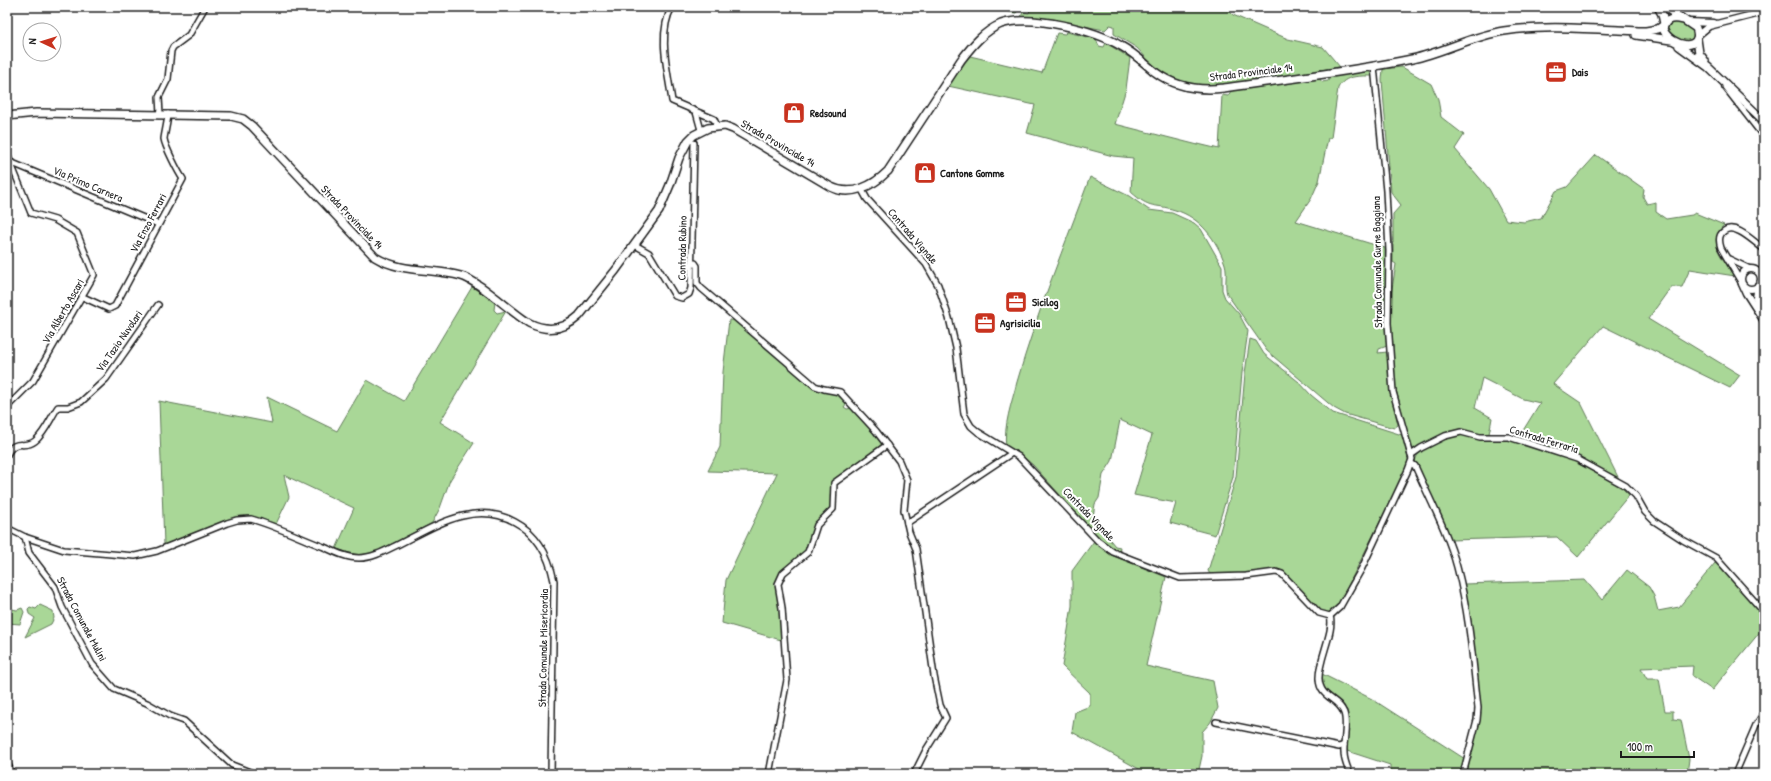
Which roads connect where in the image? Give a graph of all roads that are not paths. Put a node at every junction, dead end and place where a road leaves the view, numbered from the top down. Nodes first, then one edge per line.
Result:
1 (204, 7) edge
2 (672, 7) edge
3 (1658, 7) edge
4 (1665, 7) edge
5 (1764, 12) edge
6 (1686, 21) junction
7 (1724, 22) junction
8 (1664, 24) junction
9 (1592, 29) junction
10 (1697, 37) junction
11 (1673, 41) junction
12 (1374, 66) junction
13 (1708, 67) junction
14 (1715, 73) junction
15 (696, 112) junction
16 (160, 114) junction
17 (168, 114) junction
18 (7, 116) edge
19 (1764, 121) edge
20 (717, 126) junction
21 (702, 130) junction
22 (1764, 137) edge
23 (694, 143) dead end
24 (7, 154) edge
25 (10, 162) junction
26 (861, 188) junction
27 (158, 224) junction
28 (635, 245) junction
29 (1764, 249) edge
30 (1728, 259) junction
31 (692, 263) junction
32 (1751, 269) junction
33 (1764, 269) edge
34 (1742, 282) junction
35 (1760, 283) edge
36 (83, 297) junction
37 (158, 305) dead end
38 (1759, 313) junction
39 (1764, 321) edge
40 (7, 407) edge
41 (887, 444) junction
42 (1012, 453) junction
43 (7, 455) edge
44 (1411, 455) junction
45 (1411, 463) junction
46 (907, 523) junction
47 (7, 528) edge
48 (25, 537) junction
49 (1764, 612) edge
50 (1330, 616) junction
51 (1764, 714) edge
52 (1216, 722) dead end
53 (1344, 746) junction
54 (7, 762) edge
55 (12, 774) edge
56 (255, 774) edge
57 (551, 774) edge
58 (769, 774) edge
59 (914, 774) edge
60 (1350, 774) edge
61 (1463, 774) edge
62 (1736, 774) edge

1 - 16 street
2 - 15 street
3 - 8 main road
4 - 6 main road
5 - 7 street
6 - 7 street
6 - 8 main road
6 - 10 main road
7 - 10 street
8 - 9 main road
8 - 11 main road
9 - 11 main road
9 - 12 main road, Strada Provinciale 14
10 - 11 main road
10 - 13 main road
11 - 13 main road
12 - 26 main road, Strada Provinciale 14
12 - 44 street, Strada Comunale Gurne Baggiana
13 - 14 main road
14 - 19 main road
14 - 22 street
15 - 20 street
15 - 21 street
16 - 17 main road, Strada Provinciale 14
16 - 18 main road, Strada Provinciale 14
17 - 27 street, Via Enzo Ferrari
17 - 28 main road, Strada Provinciale 14
20 - 21 main road, Strada Provinciale 14
20 - 26 main road, Strada Provinciale 14
21 - 28 main road, Strada Provinciale 14
23 - 31 street, Contrada Rubino
24 - 25 street, Via Alberto Ascari
25 - 27 street, Via Primo Carnera
25 - 36 street, Via Alberto Ascari
26 - 42 street, Contrada Vignale
27 - 36 street, Via Enzo Ferrari
28 - 31 street, Contrada Rubino
29 - 30 street
30 - 32 street
30 - 34 street
31 - 41 street
32 - 33 street
32 - 34 street
32 - 35 street
34 - 35 street
34 - 38 street
35 - 38 street
36 - 40 street, Via Alberto Ascari
37 - 43 street, Via Tazio Nuvolari
38 - 39 street
41 - 46 street
41 - 58 street
42 - 46 street
42 - 50 street, Contrada Vignale
44 - 45 street
44 - 49 street, Contrada Ferraria
45 - 50 street
45 - 61 street
46 - 59 street
47 - 48 street, Strada Comunale Misericordia
48 - 56 street, Strada Comunale Mulini
48 - 57 street, Strada Comunale Misericordia
50 - 53 street
51 - 62 street
52 - 53 street
53 - 60 street
54 - 55 street

